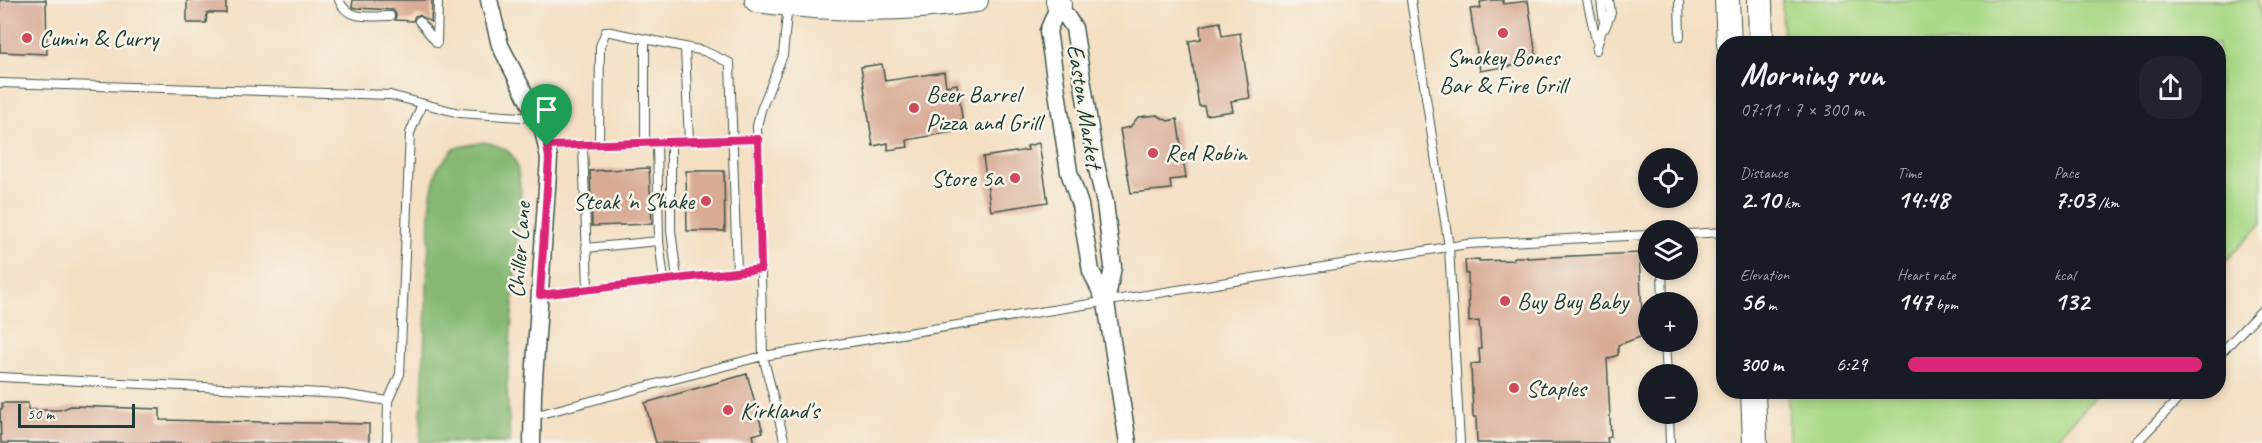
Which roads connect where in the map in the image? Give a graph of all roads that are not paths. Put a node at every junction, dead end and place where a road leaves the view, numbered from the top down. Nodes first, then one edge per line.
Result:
1 (339, 0) edge
2 (438, 0) edge
3 (489, 0) edge
4 (757, 0) edge
5 (976, 0) edge
6 (1411, 0) edge
7 (1587, 0) edge
8 (1601, 0) edge
9 (1609, 0) edge
10 (1679, 0) edge
11 (1727, 0) edge
12 (1760, 0) edge
13 (1059, 2) edge
14 (788, 4) junction
15 (390, 16) dead end
16 (419, 21) dead end
17 (1729, 36) edge
18 (1761, 36) edge
19 (1680, 37) dead end
20 (645, 39) junction
21 (1597, 44) junction
22 (685, 47) junction
23 (0, 83) edge
24 (422, 104) junction
25 (537, 118) junction
26 (758, 139) junction
27 (732, 140) junction
28 (689, 141) junction
29 (657, 142) junction
30 (671, 142) junction
31 (645, 143) junction
32 (599, 144) junction
33 (583, 145) junction
34 (547, 146) junction
35 (1716, 232) edge
36 (1698, 233) edge
37 (1638, 236) edge
38 (659, 241) junction
39 (586, 248) junction
40 (1449, 248) junction
41 (761, 269) junction
42 (737, 272) junction
43 (677, 279) junction
44 (664, 280) junction
45 (588, 289) junction
46 (540, 295) junction
47 (1106, 303) junction
48 (2262, 310) edge
49 (2226, 348) edge
50 (763, 356) junction
51 (0, 377) edge
52 (1753, 399) edge
53 (2178, 399) edge
54 (388, 401) junction
55 (533, 416) junction
56 (1669, 424) edge
57 (387, 443) edge
58 (532, 443) edge
59 (785, 443) edge
60 (1128, 443) edge
61 (1460, 443) edge
62 (1670, 443) edge
63 (1755, 443) edge
64 (2136, 443) edge

1 - 15 lane
2 - 16 lane
3 - 25 street, Chiller Lane
4 - 14 main road
5 - 14 main road
6 - 40 lane
7 - 21 lane
8 - 21 lane
9 - 21 lane
10 - 19 lane
11 - 17 main road
12 - 18 main road
13 - 47 street, Easton Market
13 - 47 street, Easton Market
14 - 26 lane
20 - 22 lane
20 - 31 lane
20 - 32 lane
22 - 27 lane
22 - 28 lane
23 - 24 lane
24 - 25 lane
24 - 54 lane
25 - 34 street, Chiller Lane
26 - 27 lane
26 - 41 lane
27 - 28 lane
27 - 42 lane
28 - 30 lane
29 - 30 lane
29 - 31 lane
29 - 38 lane
30 - 43 lane
31 - 32 lane
32 - 33 lane
33 - 34 lane
33 - 39 lane
34 - 46 street, Chiller Lane
35 - 36 lane
37 - 40 lane
38 - 39 lane
38 - 44 lane
39 - 45 lane
40 - 47 lane
40 - 61 lane
41 - 42 lane
41 - 50 lane
42 - 43 lane
43 - 44 lane
44 - 45 lane
45 - 46 lane
46 - 55 street, Chiller Lane
47 - 50 lane
47 - 60 street, Easton Market
48 - 49 lane
50 - 55 lane
50 - 59 lane
51 - 54 lane
52 - 63 main road
53 - 64 lane
54 - 57 lane
55 - 58 street, Chiller Lane
56 - 62 lane

